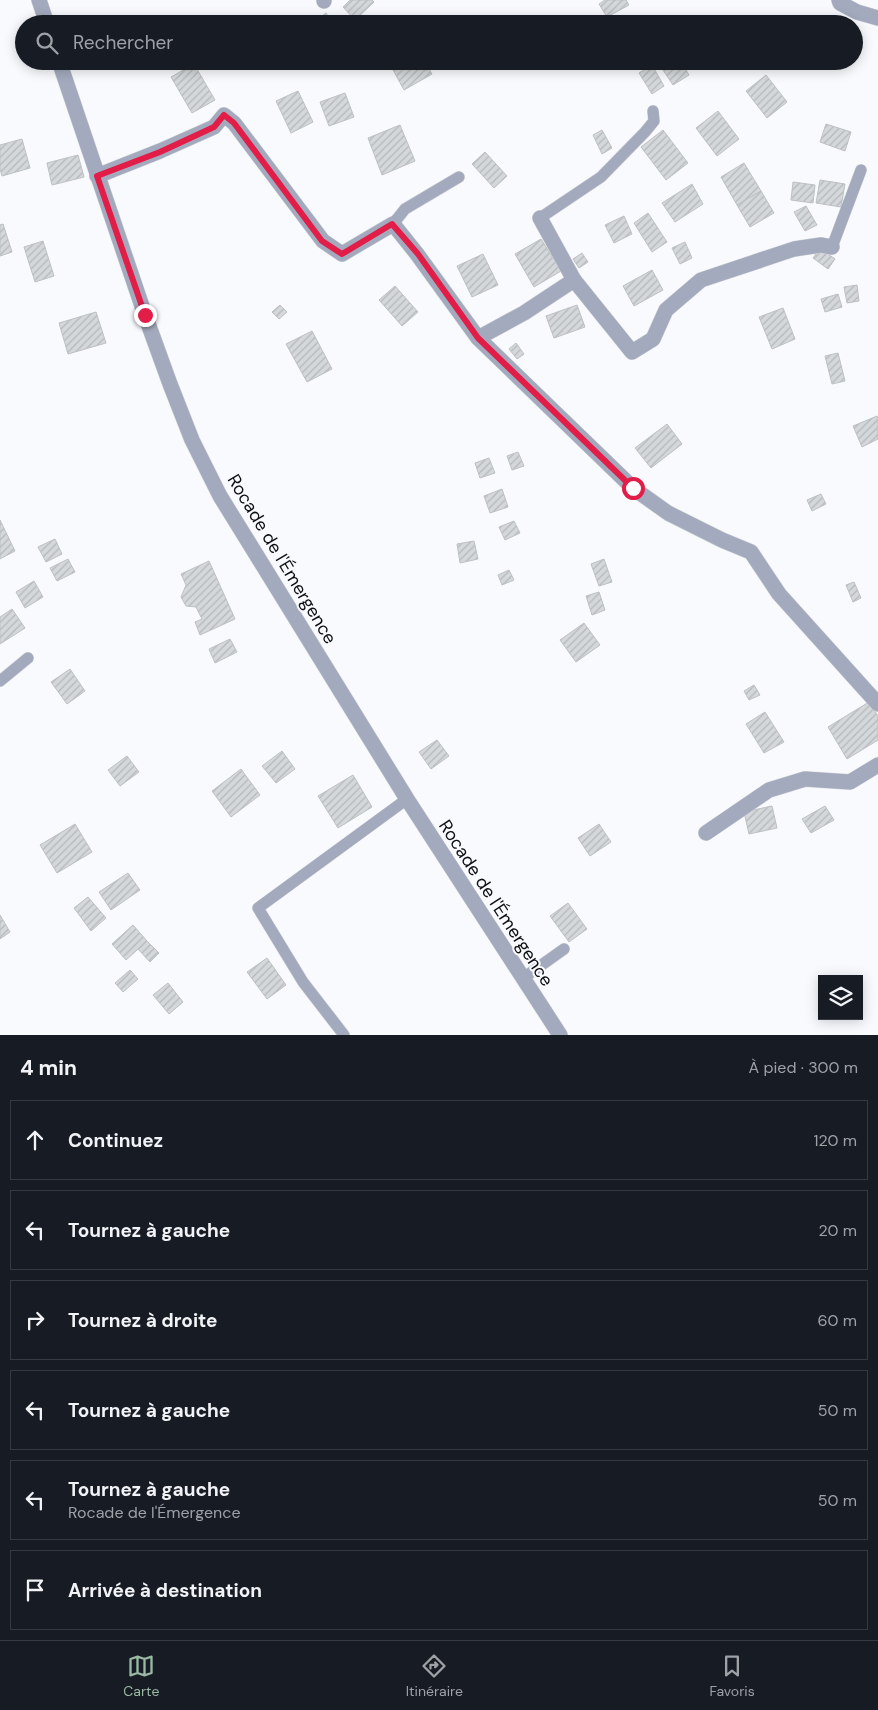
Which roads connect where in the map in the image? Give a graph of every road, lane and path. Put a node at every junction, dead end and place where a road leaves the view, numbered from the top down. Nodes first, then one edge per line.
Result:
1 (39, 0) edge
2 (839, 0) edge
3 (44, 15) edge
4 (878, 18) edge
5 (62, 70) edge
6 (653, 111) dead end
7 (861, 170) dead end
8 (97, 176) junction
9 (459, 177) dead end
10 (540, 218) joint
11 (392, 224) junction
12 (832, 247) joint
13 (574, 280) junction
14 (478, 338) junction
15 (28, 658) dead end
16 (0, 681) edge
17 (875, 696) edge
18 (878, 765) edge
19 (407, 799) junction
20 (706, 833) dead end
21 (564, 949) dead end
22 (522, 979) junction
23 (344, 1035) edge
24 (560, 1035) edge

1 - 3 street
2 - 4 street
5 - 8 street, Rocade de l'Émergence
6 - 10 lane
7 - 12 lane
8 - 11 street
8 - 19 street, Rocade de l'Émergence
9 - 11 lane
10 - 13 street
11 - 14 street
12 - 13 street
13 - 14 street
14 - 17 street
15 - 16 lane
18 - 20 street
19 - 22 street, Rocade de l'Émergence
19 - 23 lane
21 - 22 lane
22 - 24 street, Rocade de l'Émergence

